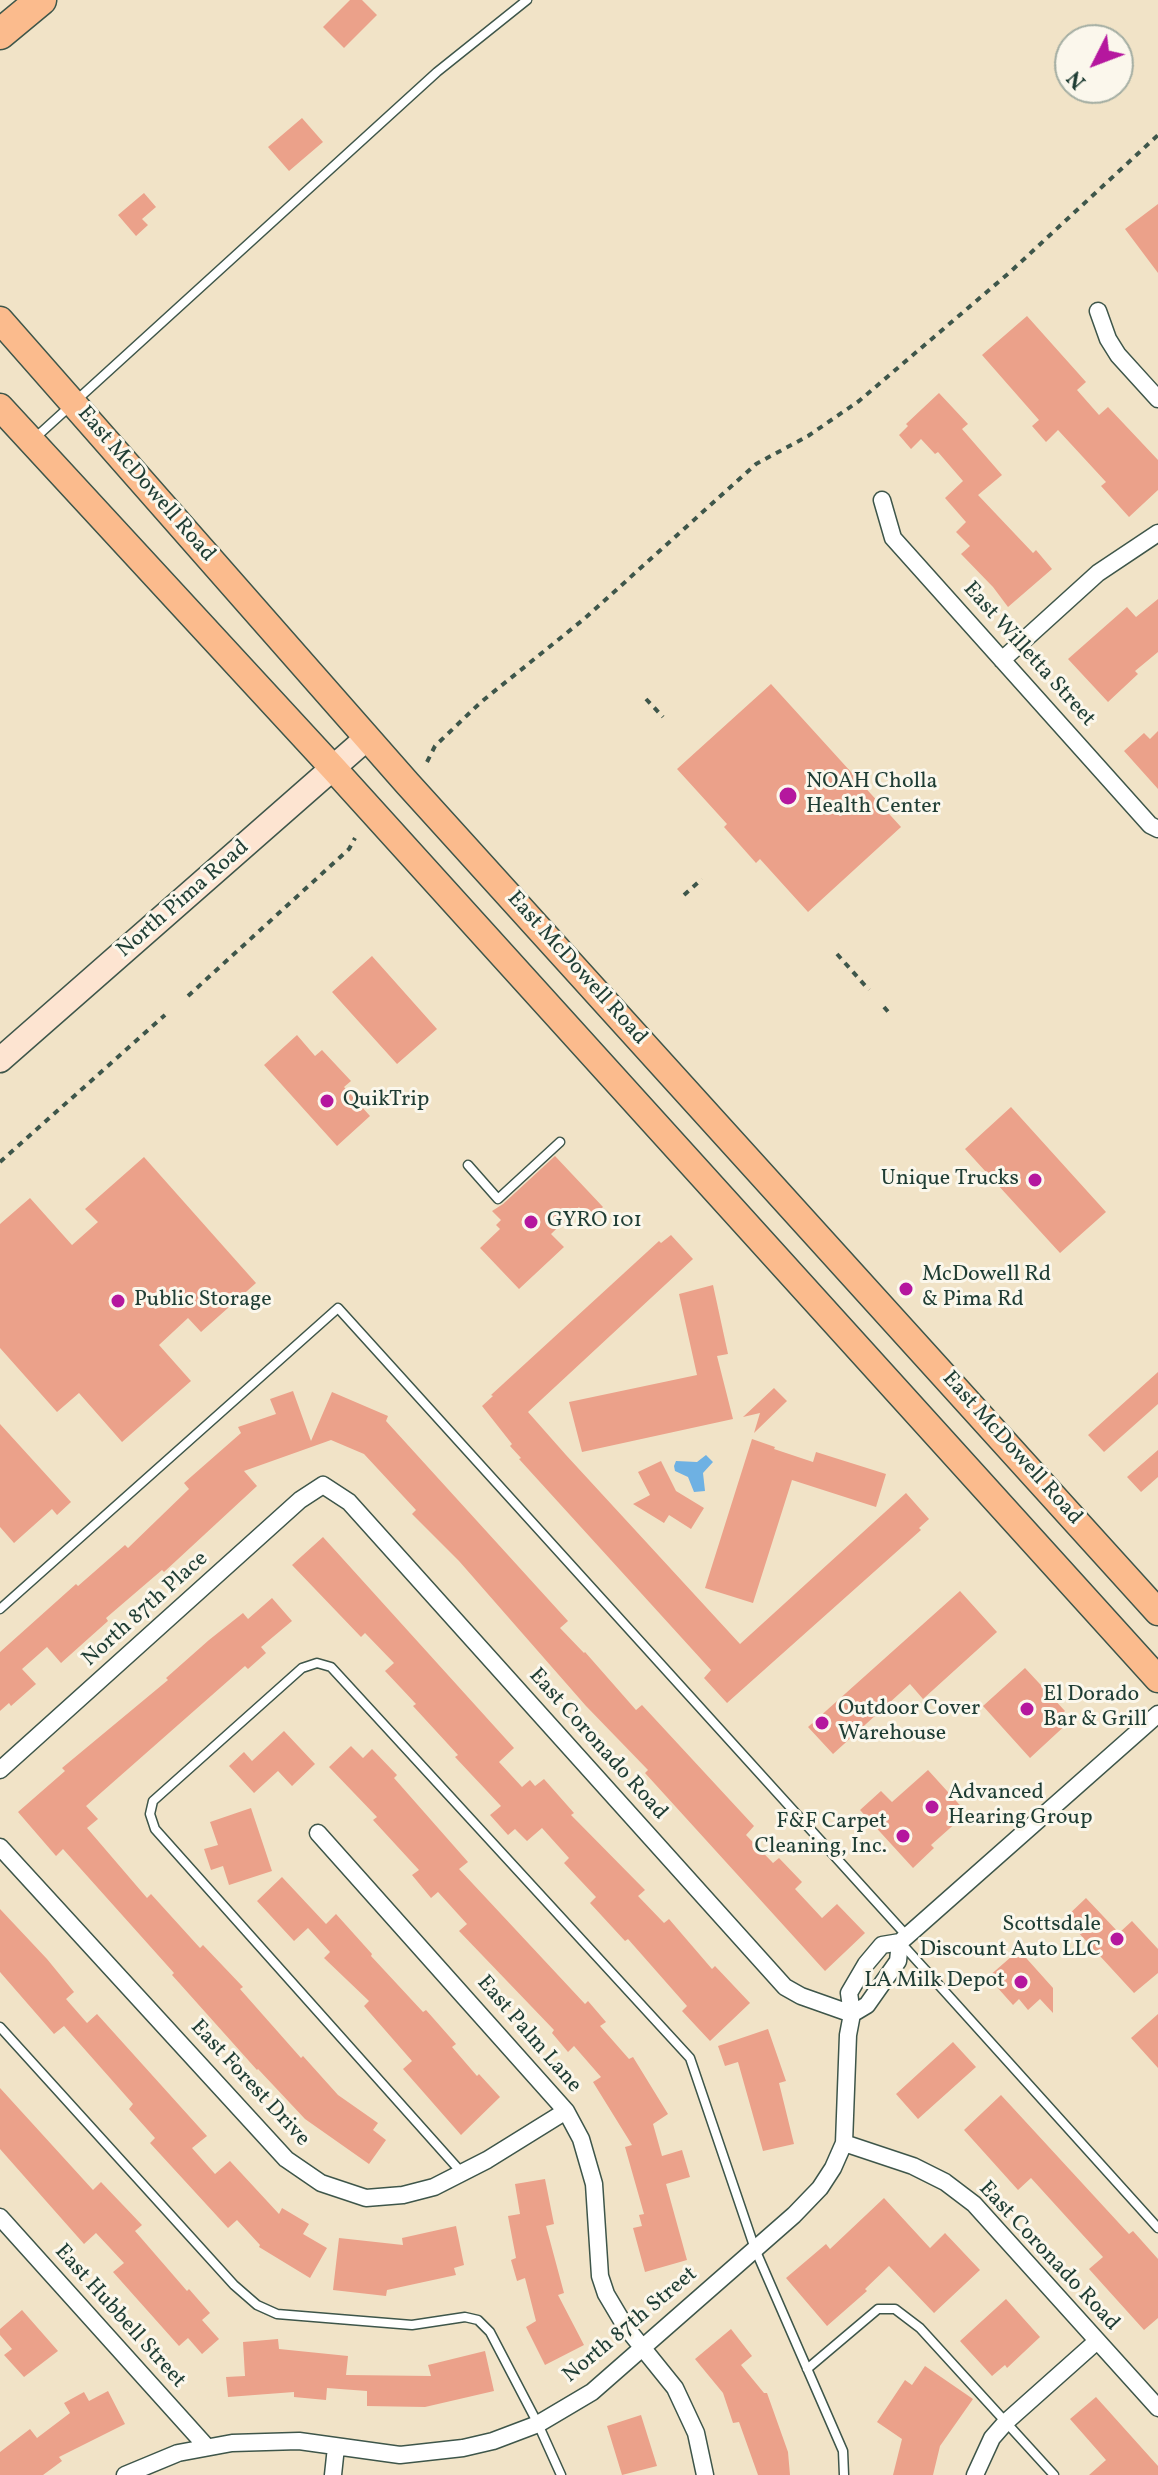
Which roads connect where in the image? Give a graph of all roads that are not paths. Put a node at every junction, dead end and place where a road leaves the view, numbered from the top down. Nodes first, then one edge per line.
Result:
1 (41, 0) edge
2 (527, 0) edge
3 (0, 34) edge
4 (1098, 311) dead end
5 (0, 320) edge
6 (1158, 399) edge
7 (73, 403) junction
8 (0, 407) edge
9 (31, 442) junction
10 (882, 500) dead end
11 (1158, 533) edge
12 (1002, 660) junction
13 (367, 738) junction
14 (333, 768) junction
15 (1158, 829) edge
16 (0, 1060) edge
17 (560, 1142) dead end
18 (735, 1145) junction
19 (468, 1165) dead end
20 (700, 1174) junction
21 (1028, 1468) junction
22 (323, 1485) joint
23 (995, 1499) junction
24 (0, 1609) edge
25 (1158, 1612) edge
26 (1158, 1679) edge
27 (1158, 1714) edge
28 (0, 1770) edge
29 (318, 1833) dead end
30 (0, 1847) edge
31 (903, 1939) junction
32 (852, 2014) junction
33 (0, 2027) edge
34 (566, 2111) junction
35 (844, 2143) junction
36 (462, 2173) junction
37 (0, 2217) edge
38 (1158, 2228) edge
39 (755, 2249) junction
40 (1097, 2341) junction
41 (643, 2347) junction
42 (807, 2369) junction
43 (1158, 2408) edge
44 (1006, 2422) junction
45 (538, 2424) junction
46 (206, 2446) junction
47 (336, 2447) junction
48 (125, 2475) edge
49 (333, 2475) edge
50 (561, 2475) edge
51 (705, 2475) edge
52 (844, 2475) edge
53 (975, 2475) edge
54 (1054, 2475) edge

1 - 3 highway
2 - 7 lane
4 - 6 street
5 - 7 main road, East McDowell Road
7 - 9 lane
7 - 13 main road, East McDowell Road
8 - 9 main road, East McDowell Road
9 - 14 main road, East McDowell Road
10 - 12 street, East Willetta Street
11 - 12 street
12 - 15 street, East Willetta Street
13 - 14 main road, North Pima Road
13 - 18 main road, East McDowell Road
14 - 16 main road, North Pima Road
14 - 20 main road, East McDowell Road
17 - 19 lane
18 - 20 main road
18 - 21 main road, East McDowell Road
20 - 23 main road, East McDowell Road
21 - 23 main road
21 - 25 main road, East McDowell Road
22 - 28 street, North 87th Place
22 - 32 street, East Coronado Road
23 - 26 main road, East McDowell Road
24 - 31 lane
27 - 31 street, North 87th Street
29 - 34 street, East Palm Lane
30 - 36 street, East Forest Drive
31 - 32 street, North 87th Street
31 - 32 street, North 87th Street
31 - 38 lane
32 - 35 street, North 87th Street
33 - 45 lane
34 - 36 street, East Forest Drive
34 - 41 street, East Palm Lane
35 - 39 street, North 87th Street
35 - 40 street, East Coronado Road
36 - 39 lane
37 - 46 street, East Hubbell Street
39 - 41 street, North 87th Street
39 - 42 lane
40 - 43 street, East Coronado Road
40 - 44 street
41 - 45 street, North 87th Street
41 - 51 street, East Palm Lane
42 - 44 lane
42 - 52 lane
44 - 53 street
44 - 54 lane
45 - 47 street, North 87th Street
45 - 50 lane
46 - 47 street, North 87th Street
46 - 48 street, North 87th Street
47 - 49 street

